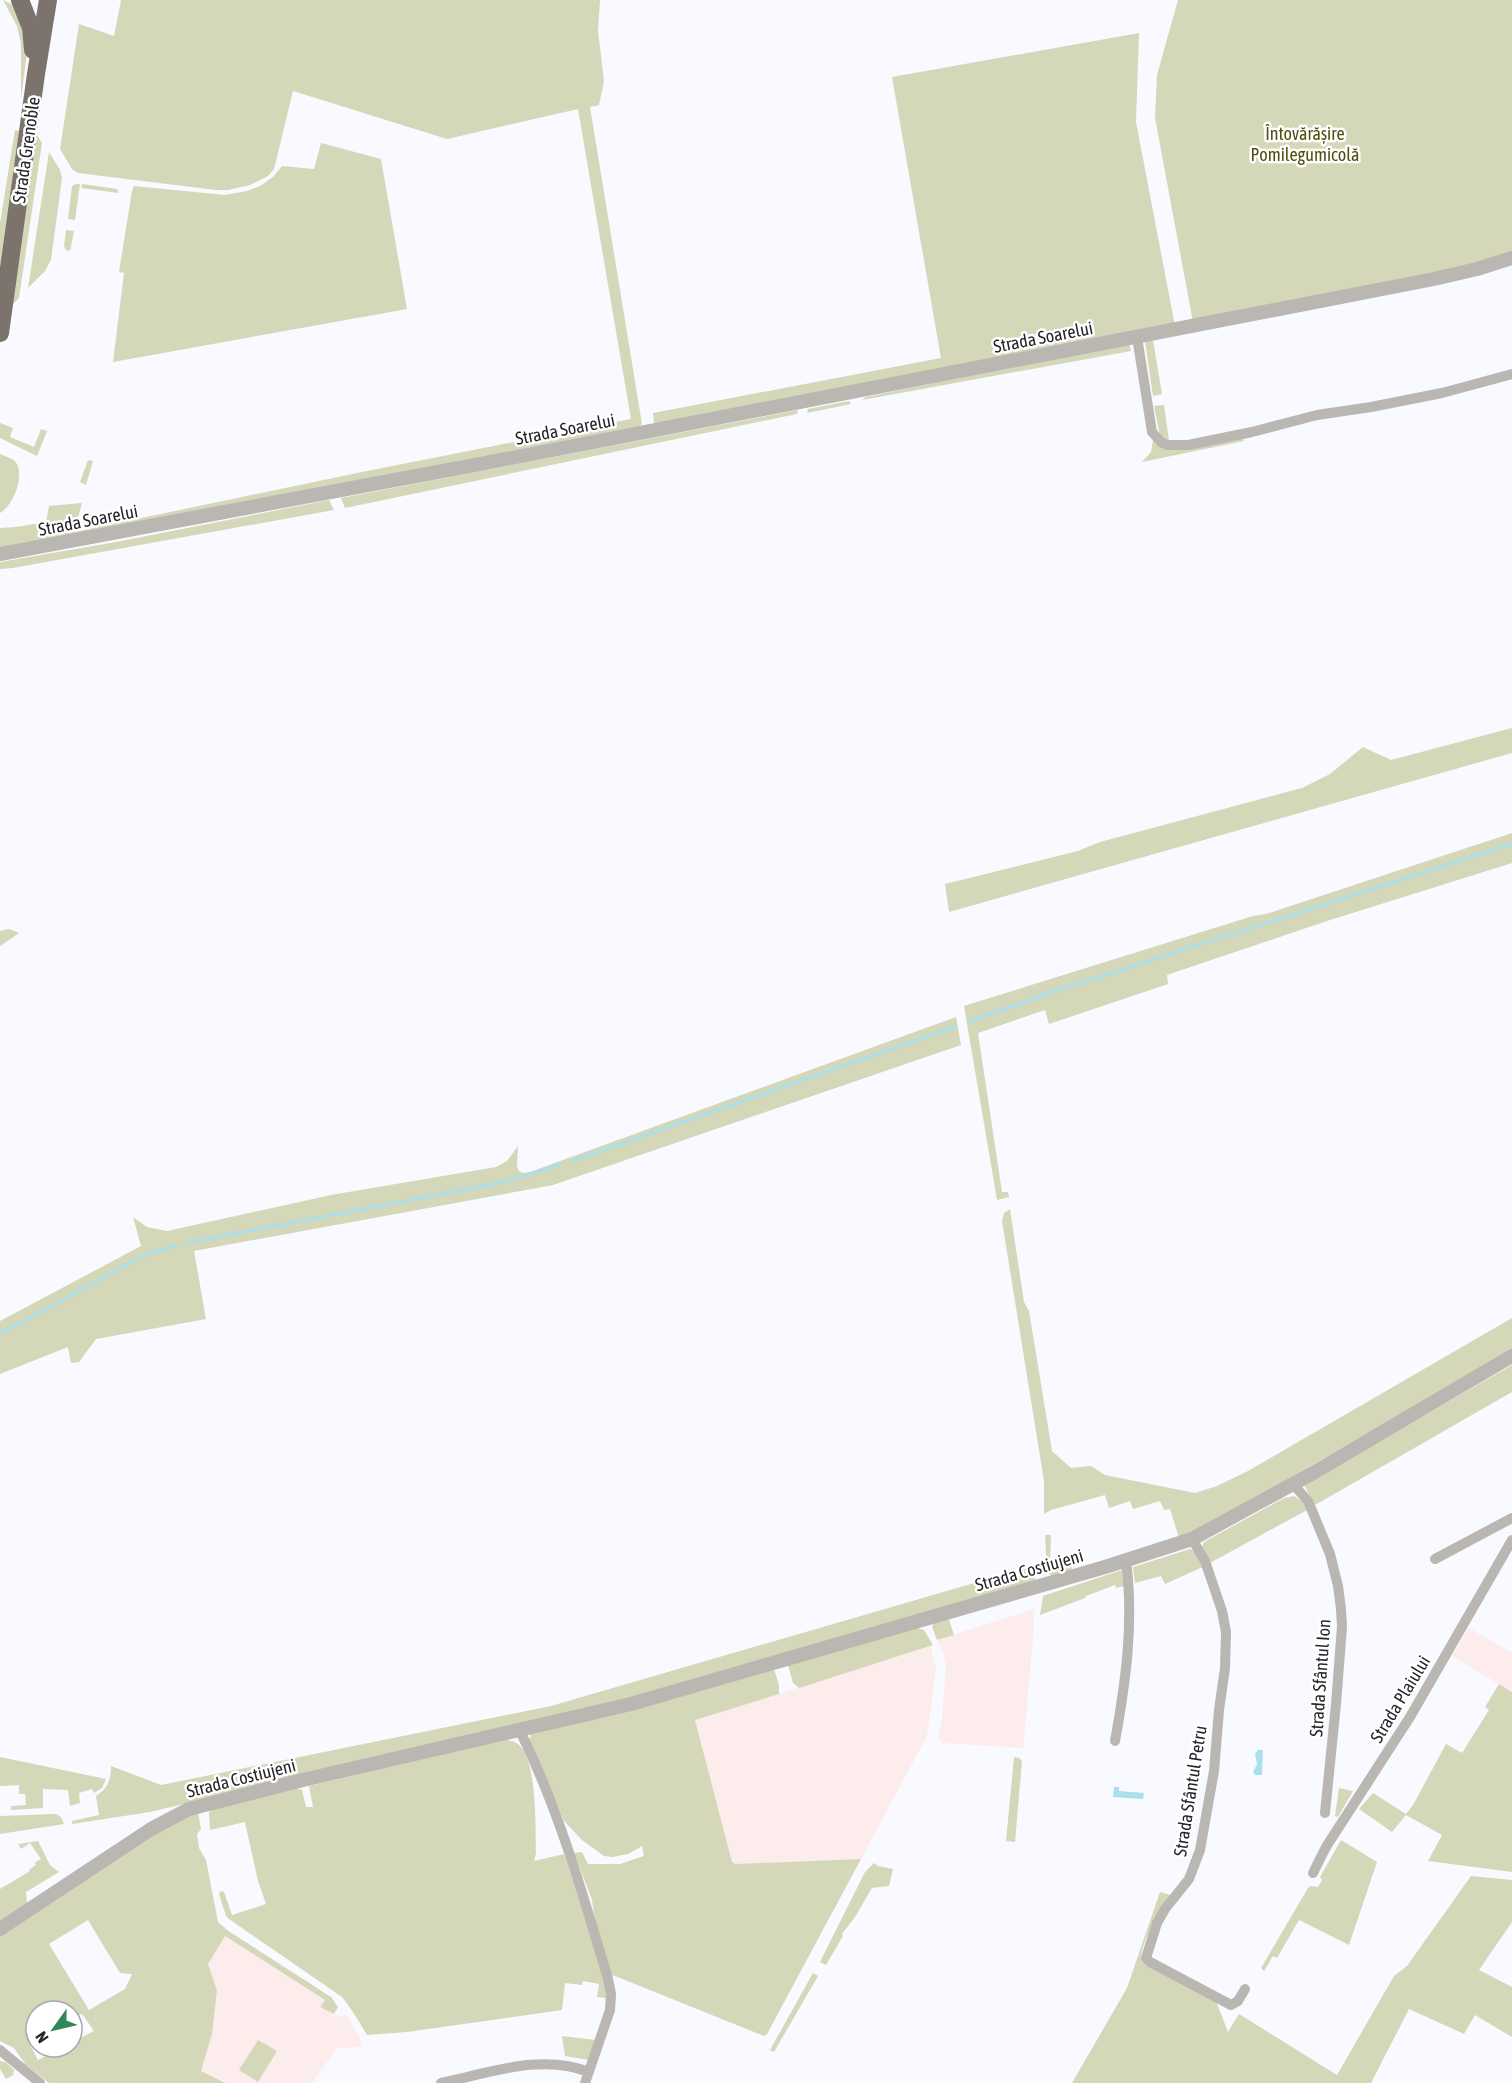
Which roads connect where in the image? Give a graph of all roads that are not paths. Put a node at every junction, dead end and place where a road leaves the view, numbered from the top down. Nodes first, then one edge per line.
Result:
1 (20, 0) edge
2 (48, 0) edge
3 (36, 74) junction
4 (1512, 258) edge
5 (0, 333) edge
6 (1137, 337) junction
7 (1512, 374) edge
8 (0, 554) edge
9 (1512, 1356) edge
10 (1293, 1484) junction
11 (1512, 1518) edge
12 (1192, 1539) junction
13 (1512, 1540) edge
14 (1435, 1559) dead end
15 (1126, 1561) junction
16 (520, 1731) junction
17 (1115, 1741) dead end
18 (1325, 1813) dead end
19 (1313, 1873) dead end
20 (0, 1929) edge
21 (1245, 1989) dead end
22 (0, 2050) edge
23 (589, 2072) junction
24 (40, 2083) edge
25 (441, 2083) edge
26 (585, 2083) edge

1 - 3 highway, Strada Grenoble
2 - 3 highway, Strada Grenoble
3 - 5 highway, Strada Grenoble
4 - 6 street, Strada Soarelui
6 - 7 street
6 - 8 street, Strada Soarelui
9 - 10 street, Strada Costiujeni
10 - 12 street, Strada Costiujeni
10 - 18 street, Strada Sfântul Ion
11 - 14 street
12 - 15 street, Strada Costiujeni
12 - 21 street, Strada Sfântul Petru
13 - 19 street, Strada Plaiului
15 - 16 street, Strada Costiujeni
15 - 17 street
16 - 20 street, Strada Costiujeni
16 - 23 street
22 - 24 street
23 - 25 street
23 - 26 street

